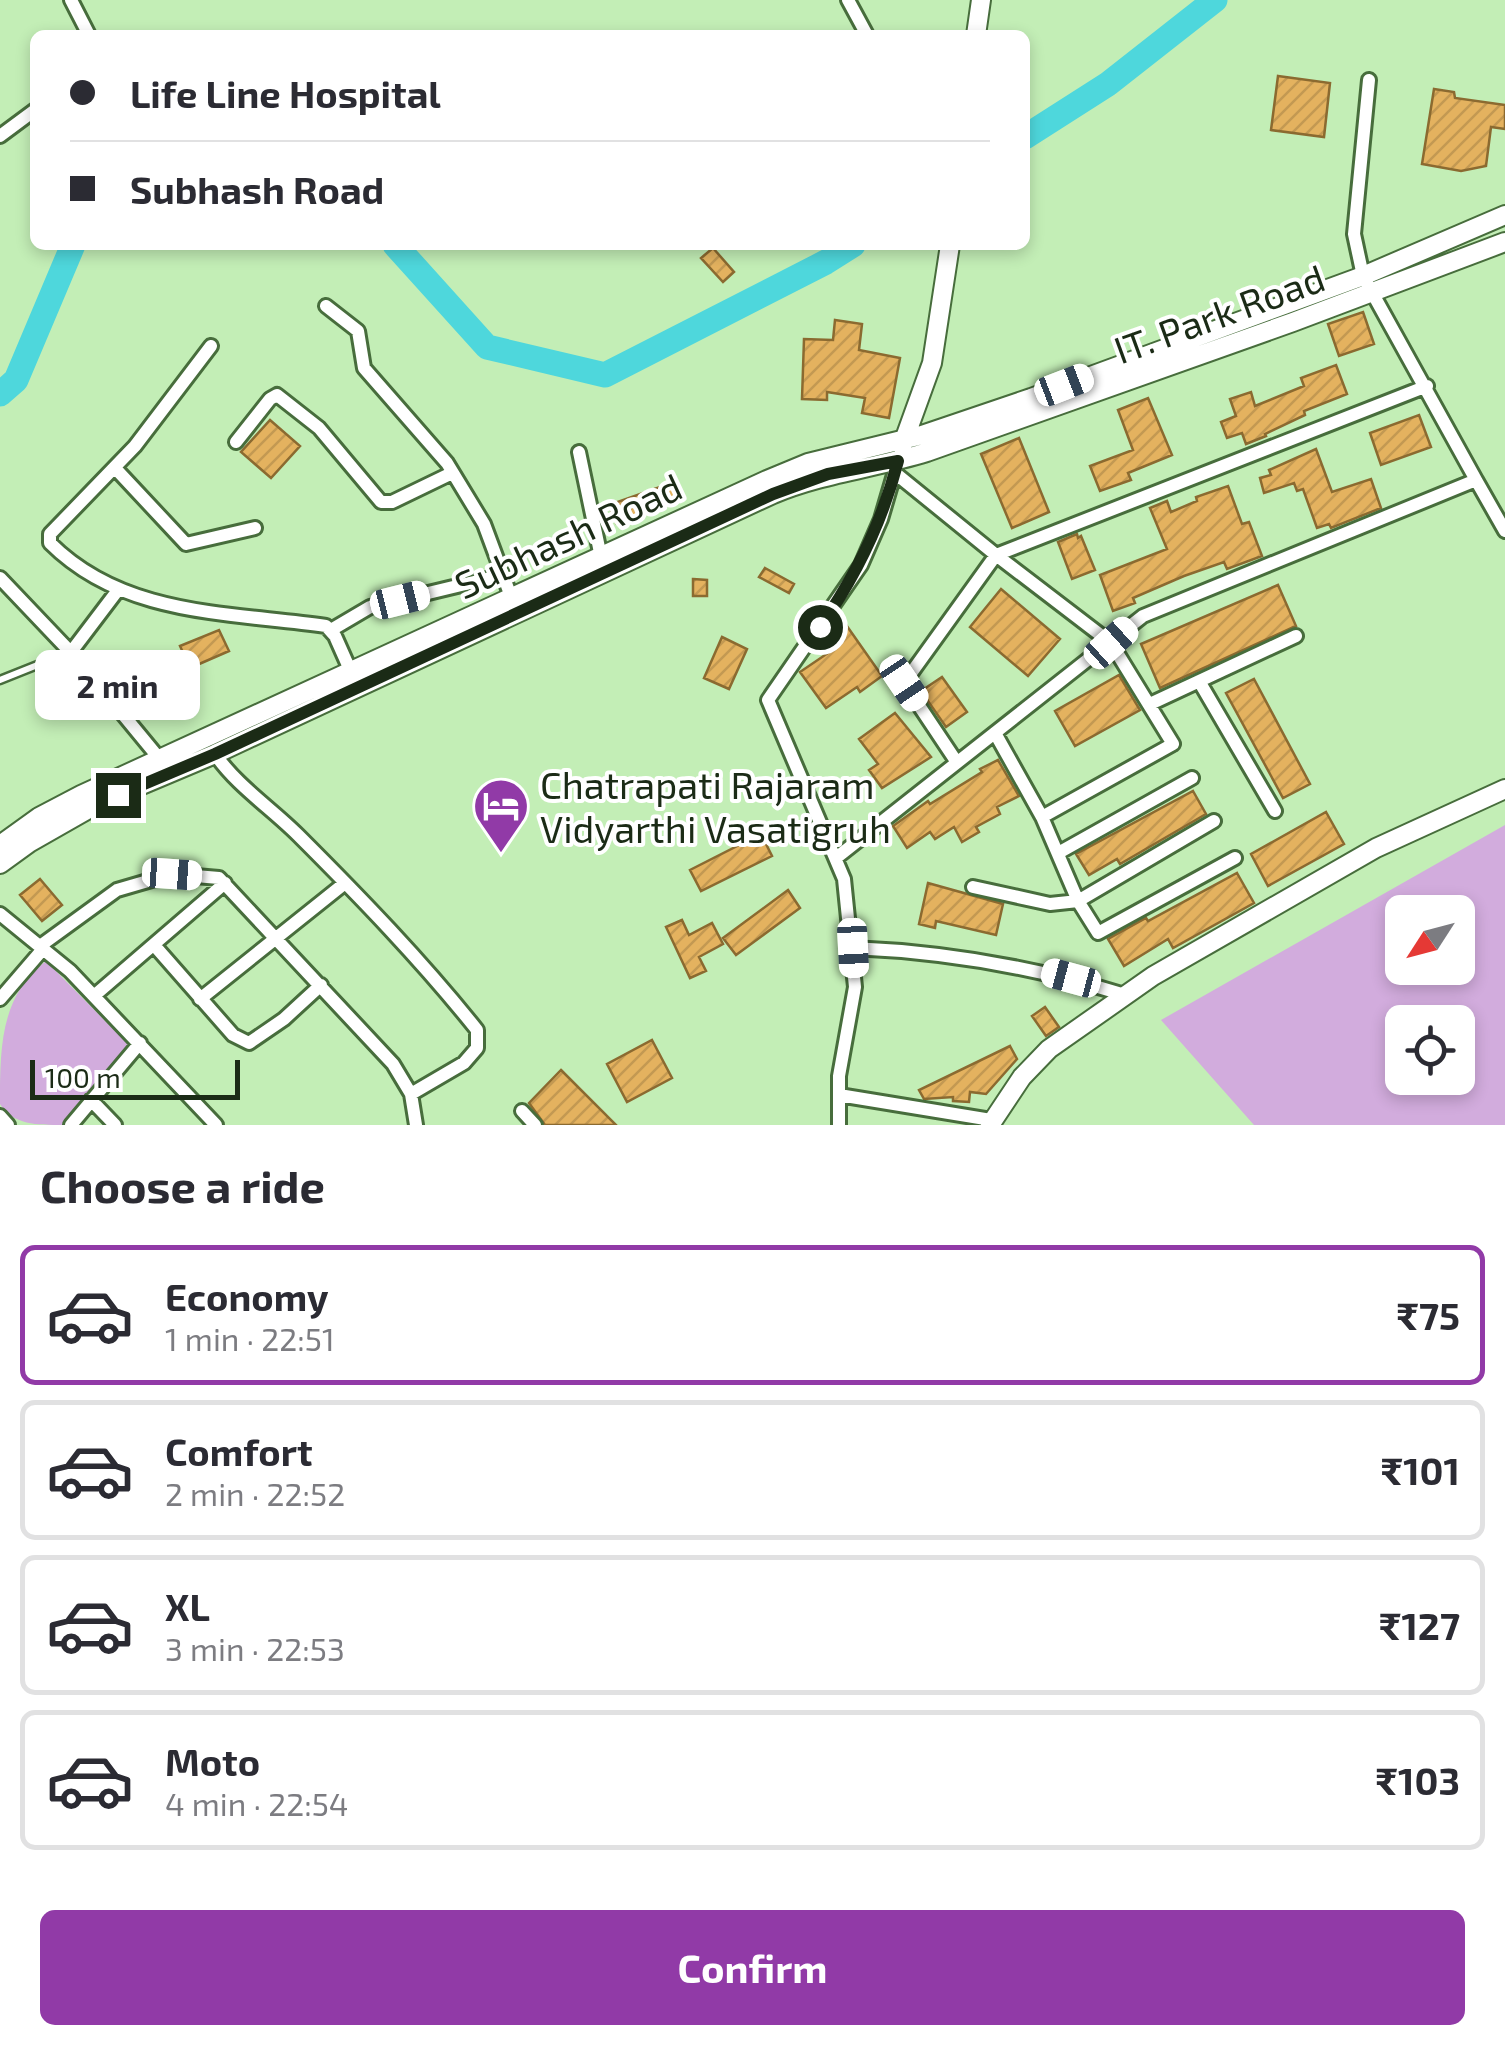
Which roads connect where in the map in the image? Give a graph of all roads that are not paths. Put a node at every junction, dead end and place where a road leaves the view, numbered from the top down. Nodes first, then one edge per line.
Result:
1 (72, 0) edge
2 (848, 0) edge
3 (981, 0) edge
4 (87, 30) edge
5 (864, 30) edge
6 (977, 30) edge
7 (1369, 80) dead end
8 (30, 114) edge
9 (0, 136) edge
10 (1505, 215) edge
11 (1505, 242) edge
12 (949, 250) edge
13 (1368, 284) junction
14 (326, 306) dead end
15 (212, 346) dead end
16 (1426, 386) junction
17 (904, 439) junction
18 (236, 442) dead end
19 (579, 452) dead end
20 (896, 467) junction
21 (115, 468) junction
22 (452, 473) junction
23 (1476, 480) junction
24 (255, 528) dead end
25 (1505, 531) edge
26 (996, 555) junction
27 (602, 562) junction
28 (503, 574) junction
29 (0, 578) edge
30 (118, 590) junction
31 (515, 605) junction
32 (331, 630) junction
33 (1296, 636) dead end
34 (1111, 643) junction
35 (71, 652) junction
36 (0, 680) edge
37 (1199, 681) junction
38 (343, 682) junction
39 (1150, 704) junction
40 (995, 733) junction
41 (215, 754) junction
42 (956, 760) junction
43 (166, 766) junction
44 (1192, 778) dead end
45 (1505, 790) edge
46 (1275, 811) dead end
47 (1042, 817) junction
48 (1214, 821) dead end
49 (0, 845) edge
50 (1060, 852) junction
51 (836, 858) junction
52 (1234, 858) dead end
53 (0, 864) edge
54 (224, 883) junction
55 (345, 883) junction
56 (973, 887) dead end
57 (1078, 901) junction
58 (0, 914) edge
59 (276, 939) junction
60 (154, 945) junction
61 (41, 948) junction
62 (853, 948) junction
63 (322, 986) junction
64 (95, 995) junction
65 (1124, 995) junction
66 (0, 999) edge
67 (200, 999) junction
68 (140, 1043) junction
69 (410, 1094) junction
70 (839, 1095) junction
71 (91, 1100) junction
72 (522, 1111) dead end
73 (0, 1116) edge
74 (990, 1123) edge
75 (8, 1125) edge
76 (70, 1125) edge
77 (115, 1125) edge
78 (216, 1125) edge
79 (416, 1125) edge
80 (536, 1125) edge
81 (839, 1125) edge

1 - 4 street
2 - 5 street
3 - 6 main road
7 - 13 street
8 - 9 street
10 - 13 main road, IT. Park Road
11 - 13 main road, IT. Park Road
12 - 17 main road
13 - 16 street
13 - 17 main road, IT. Park Road
13 - 20 main road, IT. Park Road
14 - 22 street
15 - 21 street
16 - 23 street
16 - 26 street
17 - 20 main road
17 - 27 main road, Subhash Road
18 - 22 street
19 - 27 street
20 - 26 street
20 - 27 main road, Subhash Road
20 - 51 street
21 - 24 street
21 - 30 street
22 - 28 street
23 - 25 street
23 - 34 street
26 - 34 street
26 - 42 street
27 - 31 main road, Subhash Road
28 - 31 street
28 - 32 street
29 - 35 street
30 - 32 street
30 - 35 street
31 - 38 main road, Subhash Road
32 - 38 street
33 - 37 street
34 - 39 street
34 - 40 street
35 - 36 lane
35 - 43 street
37 - 39 street
37 - 46 street
38 - 41 main road, Subhash Road
38 - 43 main road, Subhash Road
39 - 47 street
40 - 42 street
40 - 47 street
41 - 43 main road, Subhash Road
41 - 55 street
42 - 51 street
43 - 49 main road, Subhash Road
43 - 53 main road, Subhash Road
44 - 50 street
45 - 65 main road
47 - 50 street
48 - 57 street
50 - 57 street
51 - 62 street
52 - 57 street
54 - 59 street
54 - 60 street
54 - 61 street
55 - 59 street
55 - 69 street
56 - 57 street
58 - 61 street
59 - 63 street
59 - 67 street
60 - 64 street
60 - 67 street
61 - 64 street
61 - 66 street
62 - 65 street
62 - 70 street
63 - 67 street
63 - 69 street
64 - 68 street
65 - 74 main road
68 - 71 street
68 - 78 street
69 - 79 street
70 - 74 street
70 - 81 street
71 - 76 street
71 - 77 street
72 - 80 street
73 - 75 street

